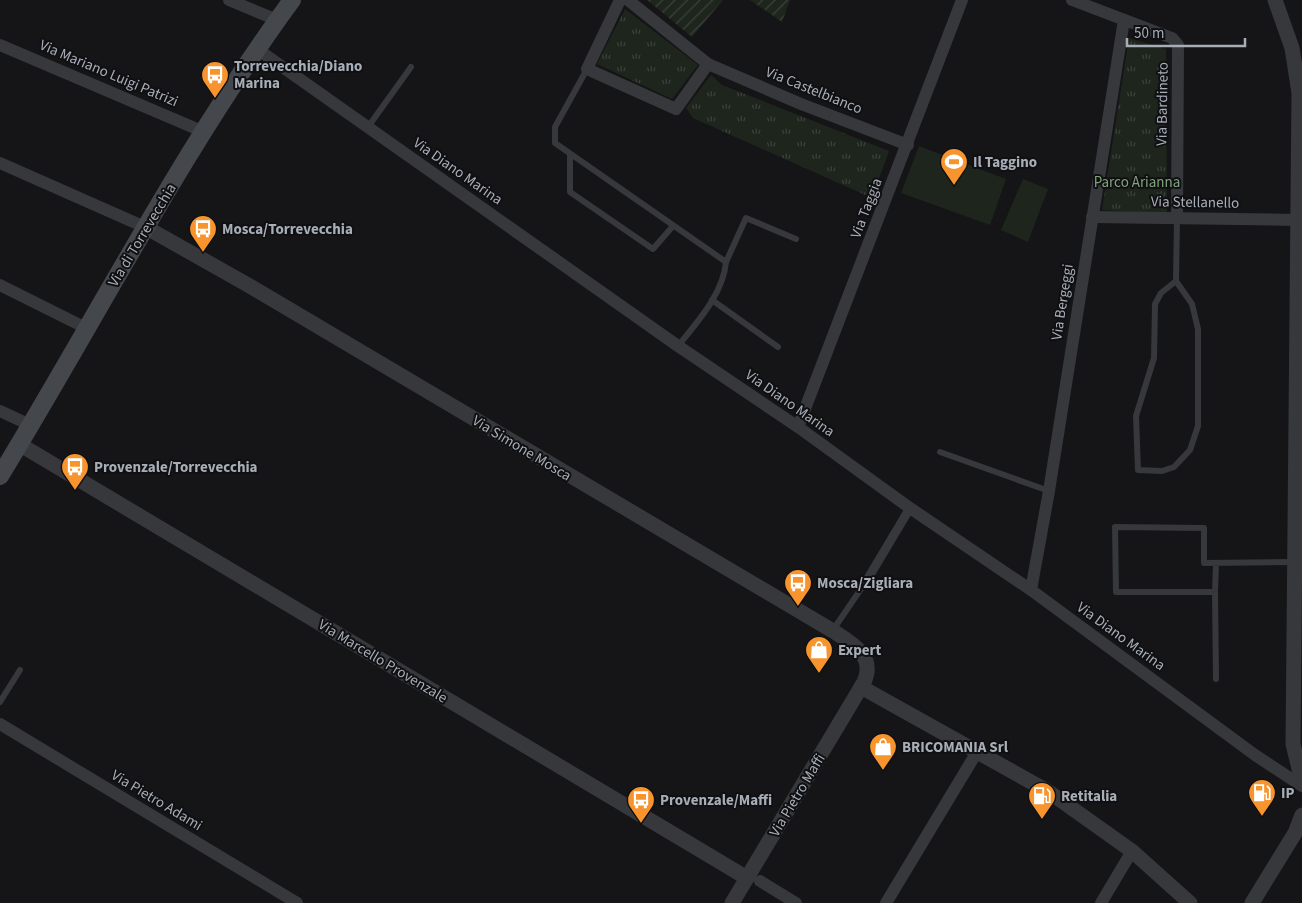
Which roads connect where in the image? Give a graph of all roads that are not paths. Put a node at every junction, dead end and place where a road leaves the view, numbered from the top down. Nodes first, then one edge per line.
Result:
1 (229, 0) edge
2 (292, 0) edge
3 (620, 0) edge
4 (628, 0) edge
5 (962, 0) edge
6 (1072, 0) edge
7 (1275, 0) edge
8 (277, 20) junction
9 (1124, 20) junction
10 (0, 45) edge
11 (257, 49) junction
12 (708, 64) junction
13 (411, 67) dead end
14 (587, 69) junction
15 (368, 127) junction
16 (204, 132) junction
17 (908, 145) junction
18 (570, 154) junction
19 (0, 163) edge
20 (1092, 216) junction
21 (1177, 219) junction
22 (1298, 220) junction
23 (673, 226) junction
24 (147, 228) junction
25 (796, 239) dead end
26 (726, 262) junction
27 (1176, 281) junction
28 (0, 285) edge
29 (712, 300) junction
30 (1300, 305) edge
31 (86, 328) junction
32 (678, 346) junction
33 (778, 347) dead end
34 (0, 411) edge
35 (30, 425) junction
36 (798, 427) junction
37 (19, 444) junction
38 (940, 452) dead end
39 (0, 476) edge
40 (1049, 491) junction
41 (910, 508) junction
42 (1216, 563) junction
43 (1299, 566) edge
44 (867, 580) joint
45 (1031, 590) junction
46 (1215, 592) junction
47 (833, 631) junction
48 (20, 670) dead end
49 (1216, 679) dead end
50 (861, 687) junction
51 (0, 702) edge
52 (0, 725) edge
53 (977, 752) junction
54 (1302, 782) edge
55 (1302, 786) edge
56 (1302, 815) edge
57 (1132, 851) junction
58 (754, 880) junction
59 (297, 903) edge
60 (732, 903) edge
61 (796, 903) edge
62 (886, 903) edge
63 (1101, 903) edge
64 (1190, 903) edge
65 (1252, 903) edge

1 - 8 street
2 - 8 main road, Via di Torrevecchia
3 - 14 street
4 - 12 street, Via Castelbianco
5 - 17 street, Via Taggia
6 - 9 street, Via Bardineto
7 - 22 street
8 - 11 main road, Via di Torrevecchia
9 - 20 street, Via Bergeggi
9 - 21 street, Via Bardineto
10 - 16 street, Via Mariano Luigi Patrizi
11 - 15 street, Via Diano Marina
11 - 16 main road, Via di Torrevecchia
12 - 14 street
12 - 17 street, Via Castelbianco
13 - 15 lane
14 - 18 lane
15 - 32 street, Via Diano Marina
16 - 24 main road, Via di Torrevecchia
17 - 36 street, Via Taggia
18 - 23 lane
18 - 23 lane
19 - 24 street
20 - 21 street, Via Stellanello
20 - 40 street, Via Bergeggi
21 - 22 street, Via Stellanello
21 - 27 lane
22 - 30 street
23 - 26 lane
24 - 31 main road, Via di Torrevecchia
24 - 47 street, Via Simone Mosca
25 - 26 lane
26 - 29 lane
27 - 27 lane
28 - 31 street
29 - 32 lane
29 - 33 lane
30 - 43 street
31 - 35 main road, Via di Torrevecchia
32 - 36 street, Via Diano Marina
34 - 35 street
35 - 37 main road, Via di Torrevecchia
36 - 41 street, Via Diano Marina
37 - 39 main road, Via di Torrevecchia
37 - 58 street, Via Marcello Provenzale
38 - 40 lane
40 - 45 street, Via Bergeggi
41 - 44 street
41 - 45 street, Via Diano Marina
42 - 43 lane
42 - 46 lane
42 - 46 lane
43 - 54 street
44 - 47 lane
45 - 55 street, Via Diano Marina
46 - 49 lane
47 - 50 street, Via Simone Mosca
48 - 51 lane
50 - 53 street
50 - 58 street, Via Pietro Maffi
52 - 59 street, Via Pietro Adami
53 - 57 street
53 - 62 street
56 - 65 street
57 - 63 street
57 - 64 street
58 - 60 street, Via Pietro Maffi
58 - 61 street

